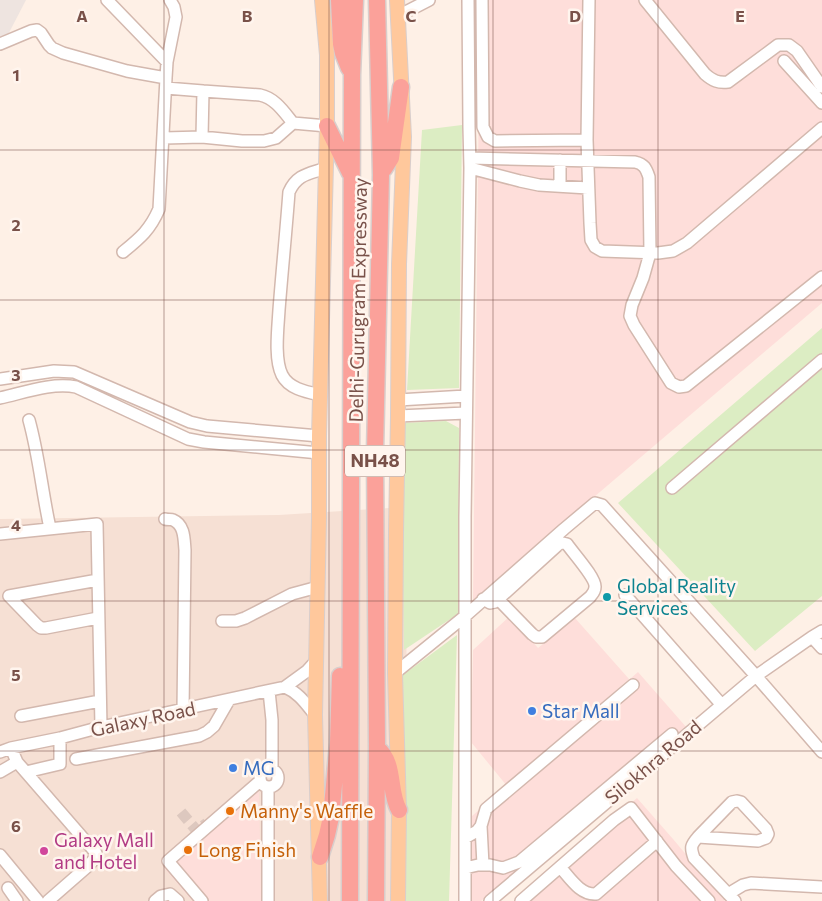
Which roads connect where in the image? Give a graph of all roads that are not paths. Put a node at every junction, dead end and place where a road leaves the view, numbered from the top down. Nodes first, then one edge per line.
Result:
1 (107, 0) edge
2 (170, 0) edge
3 (322, 0) edge
4 (340, 0) edge
5 (354, 0) edge
6 (377, 0) edge
7 (397, 0) edge
8 (430, 0) edge
9 (468, 0) edge
10 (482, 0) edge
11 (589, 0) edge
12 (645, 0) edge
13 (398, 16) junction
14 (0, 44) edge
15 (784, 61) dead end
16 (168, 62) junction
17 (352, 75) junction
18 (166, 83) junction
19 (401, 86) junction
20 (822, 87) edge
21 (203, 91) junction
22 (822, 103) edge
23 (293, 123) junction
24 (328, 126) junction
25 (822, 128) edge
26 (202, 137) junction
27 (164, 138) junction
28 (587, 140) junction
29 (560, 160) junction
30 (588, 161) junction
31 (470, 163) junction
32 (326, 168) junction
33 (381, 175) junction
34 (352, 177) junction
35 (560, 186) junction
36 (588, 188) junction
37 (123, 252) dead end
38 (650, 253) junction
39 (822, 277) edge
40 (822, 360) edge
41 (0, 379) edge
42 (101, 384) junction
43 (321, 395) junction
44 (466, 396) junction
45 (96, 397) junction
46 (0, 398) edge
47 (398, 400) junction
48 (466, 413) junction
49 (398, 416) junction
50 (29, 420) dead end
51 (214, 426) junction
52 (319, 436) junction
53 (213, 443) junction
54 (319, 453) junction
55 (672, 488) dead end
56 (165, 520) dead end
57 (50, 528) junction
58 (0, 534) edge
59 (98, 580) junction
60 (318, 587) junction
61 (625, 595) dead end
62 (483, 599) junction
63 (498, 599) junction
64 (464, 617) junction
65 (98, 618) junction
66 (222, 621) dead end
67 (817, 634) edge
68 (350, 648) junction
69 (822, 648) edge
70 (316, 661) junction
71 (395, 673) junction
72 (756, 676) junction
73 (634, 685) dead end
74 (286, 687) junction
75 (267, 691) junction
76 (100, 700) junction
77 (229, 700) junction
78 (721, 704) junction
79 (183, 710) junction
80 (315, 715) junction
81 (21, 716) dead end
82 (101, 727) junction
83 (672, 734) dead end
84 (60, 738) junction
85 (377, 748) junction
86 (6, 750) edge
87 (822, 752) edge
88 (76, 759) dead end
89 (17, 762) junction
90 (0, 772) edge
91 (26, 772) junction
92 (266, 776) junction
93 (617, 793) junction
94 (227, 805) dead end
95 (631, 808) junction
96 (399, 810) junction
97 (481, 826) junction
98 (698, 837) junction
99 (465, 838) junction
100 (657, 841) junction
101 (0, 855) edge
102 (320, 857) junction
103 (483, 865) junction
104 (560, 867) junction
105 (465, 868) junction
106 (822, 887) edge
107 (8, 888) dead end
108 (731, 898) edge
109 (17, 901) edge
110 (38, 901) edge
111 (48, 901) edge
112 (155, 901) edge
113 (178, 901) edge
114 (202, 901) edge
115 (268, 901) edge
116 (320, 901) edge
117 (350, 901) edge
118 (376, 901) edge
119 (398, 901) edge
120 (465, 901) edge
121 (490, 901) edge
122 (521, 901) edge
123 (709, 901) edge

1 - 16 street
2 - 16 street
3 - 24 main road
4 - 17 highway
5 - 17 highway, Delhi-Gurugram Expressway / NH48
6 - 33 highway, Delhi-Gurugram Expressway / NH48
7 - 13 main road
8 - 13 street
9 - 31 street
10 - 28 street
11 - 28 street
12 - 20 street
13 - 19 main road
14 - 18 street
15 - 22 street
16 - 18 street
17 - 34 highway, Delhi-Gurugram Expressway / NH48
18 - 21 street
18 - 27 street
19 - 33 highway
19 - 47 main road
21 - 23 street
21 - 26 street
23 - 24 street
23 - 26 street
24 - 32 main road
24 - 34 highway
25 - 38 street
26 - 27 street
27 - 37 street
28 - 30 street
29 - 30 street
29 - 31 street
29 - 35 street
30 - 36 street
30 - 38 street
31 - 35 street
31 - 44 street
32 - 43 main road
32 - 43 street
33 - 85 highway, Delhi-Gurugram Expressway / NH48
34 - 68 highway, Delhi-Gurugram Expressway / NH48
35 - 36 street
36 - 38 street
38 - 39 street
40 - 55 street
41 - 42 street
42 - 45 street
42 - 51 street
43 - 52 main road
44 - 47 street
44 - 48 street
45 - 46 street
45 - 53 street
47 - 49 main road
48 - 49 street
48 - 64 street
49 - 71 main road
50 - 57 street
51 - 52 street
51 - 53 street
52 - 54 main road
53 - 54 street
54 - 60 main road
56 - 79 street
57 - 58 street
57 - 59 street
59 - 65 street
59 - 65 street
60 - 66 street
60 - 70 main road
61 - 78 street
62 - 63 street
62 - 64 street
62 - 72 street
63 - 63 street
64 - 71 street
64 - 99 street
65 - 76 street
67 - 69 street
67 - 72 street, Silokhra Road
68 - 102 highway
68 - 117 highway, Delhi-Gurugram Expressway / NH48
70 - 74 street, Galaxy Road
70 - 80 main road
71 - 96 main road
72 - 78 street, Silokhra Road
72 - 87 street
73 - 97 street
74 - 75 street, Galaxy Road
74 - 80 street
75 - 77 street, Galaxy Road
75 - 92 street
76 - 81 street
76 - 82 street
77 - 79 street, Galaxy Road
77 - 88 street
78 - 93 street, Silokhra Road
79 - 82 street, Galaxy Road
80 - 102 main road
82 - 84 street, Galaxy Road
83 - 103 street
84 - 86 street, Galaxy Road
84 - 91 street
85 - 96 highway
85 - 118 highway, Delhi-Gurugram Expressway / NH48
86 - 89 street
89 - 90 street
89 - 91 street
91 - 111 street
92 - 94 street
92 - 114 street
92 - 115 street
93 - 95 street
93 - 121 street, Silokhra Road
95 - 100 street
95 - 104 street
96 - 119 main road
97 - 99 street
97 - 103 street
98 - 98 street
98 - 108 street
99 - 105 street
100 - 104 street
100 - 123 street
101 - 110 street
102 - 116 main road
103 - 105 street
104 - 122 street
105 - 120 street
106 - 108 street
107 - 109 street
112 - 113 street

